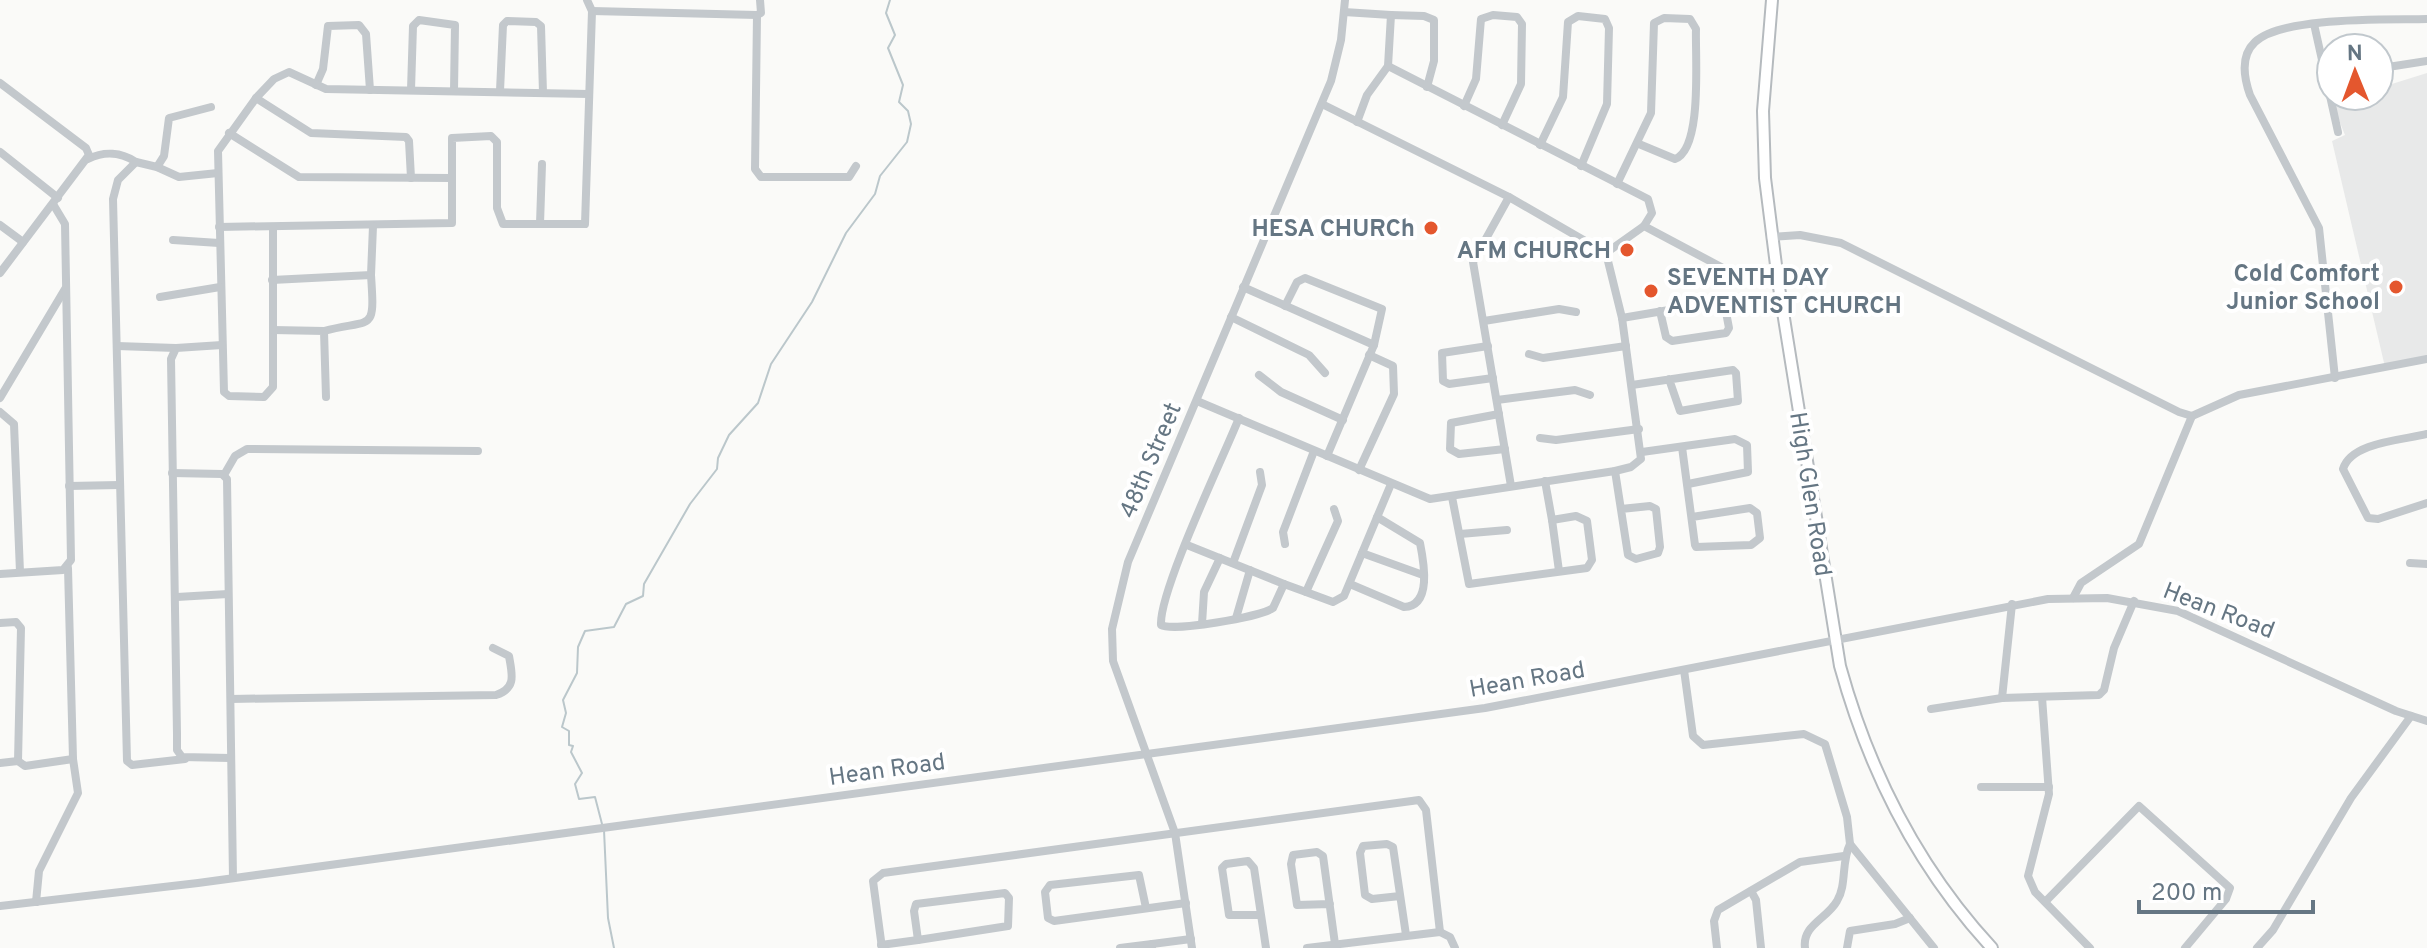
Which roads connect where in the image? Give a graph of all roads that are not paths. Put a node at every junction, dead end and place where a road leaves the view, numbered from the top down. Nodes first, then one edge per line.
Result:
1 (587, 0) edge
2 (760, 0) edge
3 (1345, 0) edge
4 (1363, 0) edge
5 (1772, 0) edge
6 (592, 11) junction
7 (1363, 11) junction
8 (1344, 12) junction
9 (757, 15) junction
10 (1391, 15) junction
11 (2427, 19) edge
12 (2314, 24) junction
13 (2427, 61) edge
14 (1388, 66) junction
15 (2395, 66) edge
16 (0, 83) edge
17 (316, 85) junction
18 (1427, 87) junction
19 (370, 90) junction
20 (411, 90) junction
21 (454, 91) junction
22 (500, 91) junction
23 (543, 93) junction
24 (589, 94) junction
25 (256, 98) junction
26 (1322, 104) junction
27 (1464, 106) junction
28 (211, 107) dead end
29 (1357, 122) junction
30 (1502, 125) junction
31 (2338, 132) dead end
32 (229, 133) junction
33 (1639, 144) junction
34 (1540, 145) junction
35 (0, 152) edge
36 (88, 159) junction
37 (136, 162) junction
38 (542, 164) dead end
39 (856, 166) dead end
40 (1581, 166) junction
41 (157, 167) junction
42 (218, 173) junction
43 (411, 178) junction
44 (452, 178) junction
45 (1617, 184) junction
46 (1509, 197) junction
47 (56, 201) junction
48 (540, 224) junction
49 (0, 225) edge
50 (373, 226) junction
51 (1644, 226) junction
52 (219, 227) junction
53 (273, 227) junction
54 (1771, 237) junction
55 (173, 240) dead end
56 (23, 242) junction
57 (219, 243) junction
58 (1606, 253) junction
59 (0, 273) edge
60 (371, 275) junction
61 (272, 280) junction
62 (1778, 281) junction
63 (220, 287) junction
64 (1243, 287) junction
65 (65, 289) junction
66 (160, 297) dead end
67 (1285, 306) junction
68 (1660, 311) junction
69 (1576, 312) dead end
70 (1231, 317) junction
71 (1622, 318) junction
72 (1484, 321) junction
73 (273, 330) junction
74 (324, 331) junction
75 (222, 345) junction
76 (1374, 345) junction
77 (117, 346) junction
78 (1488, 346) junction
79 (1626, 346) junction
80 (176, 348) junction
81 (1529, 354) dead end
82 (1369, 355) junction
83 (2427, 359) edge
84 (1325, 373) dead end
85 (1259, 375) dead end
86 (1493, 378) junction
87 (2335, 378) junction
88 (1669, 379) junction
89 (1632, 385) junction
90 (1590, 395) dead end
91 (326, 397) dead end
92 (0, 398) edge
93 (1497, 400) junction
94 (1197, 401) junction
95 (0, 412) edge
96 (1499, 414) junction
97 (2192, 416) junction
98 (1239, 418) junction
99 (1343, 420) junction
100 (1639, 429) junction
101 (2427, 434) edge
102 (1540, 438) dead end
103 (1682, 447) junction
104 (1505, 449) junction
105 (478, 451) dead end
106 (1314, 451) junction
107 (1642, 452) junction
108 (1327, 456) junction
109 (1359, 470) junction
110 (1615, 471) junction
111 (1260, 472) dead end
112 (172, 473) junction
113 (224, 475) junction
114 (1545, 481) junction
115 (1391, 484) junction
116 (1688, 484) junction
117 (119, 485) junction
118 (69, 486) junction
119 (1511, 486) junction
120 (1452, 497) junction
121 (2427, 503) edge
122 (1334, 509) dead end
123 (1621, 509) junction
124 (1377, 517) junction
125 (1692, 517) junction
126 (1552, 520) junction
127 (1507, 530) dead end
128 (1460, 534) junction
129 (1285, 544) dead end
130 (1187, 545) junction
131 (1362, 553) junction
132 (1220, 558) junction
133 (1233, 563) junction
134 (2410, 563) dead end
135 (2427, 564) edge
136 (68, 568) junction
137 (1250, 570) junction
138 (1559, 571) junction
139 (20, 572) junction
140 (0, 574) edge
141 (1423, 575) junction
142 (1284, 584) junction
143 (1350, 584) junction
144 (1306, 592) junction
145 (228, 594) junction
146 (177, 597) junction
147 (2073, 598) junction
148 (2134, 601) junction
149 (2012, 604) junction
150 (1236, 618) junction
151 (0, 623) edge
152 (1202, 624) junction
153 (1835, 640) junction
154 (493, 648) dead end
155 (1684, 670) junction
156 (2042, 697) junction
157 (2002, 698) junction
158 (231, 699) junction
159 (1931, 709) dead end
160 (2411, 716) junction
161 (2427, 721) edge
162 (1147, 753) junction
163 (230, 758) junction
164 (73, 759) junction
165 (185, 759) junction
166 (18, 761) junction
167 (0, 763) edge
168 (1981, 787) dead end
169 (2049, 787) junction
170 (1175, 833) junction
171 (1850, 844) junction
172 (1844, 856) junction
173 (233, 878) junction
174 (1751, 891) junction
175 (1400, 896) junction
176 (2046, 901) junction
177 (36, 902) junction
178 (1186, 903) junction
179 (1330, 904) junction
180 (0, 906) edge
181 (1146, 908) junction
182 (1261, 915) junction
183 (1910, 918) junction
184 (1440, 932) junction
185 (1406, 935) junction
186 (918, 940) junction
187 (1191, 943) edge
188 (1342, 945) edge
189 (882, 946) edge
190 (1152, 946) edge
191 (1120, 948) edge
192 (1266, 948) edge
193 (1307, 948) edge
194 (1455, 948) edge
195 (1717, 948) edge
196 (1761, 948) edge
197 (1805, 948) edge
198 (1847, 948) edge
199 (1934, 948) edge
200 (1992, 948) edge
201 (2090, 948) edge
202 (2185, 948) edge
203 (2257, 948) edge

1 - 6 street
2 - 9 street
3 - 8 street, 48th Street
4 - 7 street
5 - 54 main road, High Glen Road
6 - 9 street
6 - 24 street
7 - 8 street
7 - 10 street
8 - 26 street, 48th Street
9 - 39 street
10 - 14 street
10 - 18 street
11 - 12 street
12 - 31 street
12 - 87 street
13 - 15 street
14 - 18 street
14 - 29 street
16 - 36 street
17 - 19 street
17 - 19 street
17 - 25 street
18 - 27 street
19 - 20 street
20 - 21 street
20 - 21 street
21 - 22 street
22 - 23 street
22 - 23 street
23 - 24 street
24 - 48 street
25 - 32 street
25 - 43 street
26 - 29 street
26 - 64 street, 48th Street
27 - 30 street
27 - 30 street
28 - 41 street
29 - 46 street
30 - 34 street
32 - 42 street
32 - 43 street
33 - 33 street
33 - 45 street
34 - 40 street
34 - 40 street
35 - 47 street
36 - 37 street
36 - 47 street
37 - 41 street
37 - 77 street
38 - 48 street
40 - 45 street
41 - 42 street
42 - 52 street
43 - 44 street
44 - 48 street
44 - 50 street
45 - 51 street
46 - 58 street
46 - 72 street
47 - 56 street
47 - 65 street
49 - 56 street
50 - 53 street
50 - 60 street
51 - 58 street
51 - 62 street
52 - 53 street
52 - 57 street
53 - 61 street
54 - 62 main road, High Glen Road
54 - 97 street
55 - 57 street
56 - 59 street
57 - 63 street
58 - 71 street
60 - 61 street
60 - 74 street
61 - 73 street
62 - 153 main road, High Glen Road
63 - 66 street
63 - 75 street
64 - 67 street
64 - 70 street, 48th Street
65 - 92 street
65 - 118 street
67 - 76 street
67 - 76 street
68 - 68 street
68 - 71 street
69 - 72 street
70 - 84 street
70 - 94 street, 48th Street
71 - 79 street
72 - 78 street
73 - 74 street
73 - 75 street
74 - 91 street
75 - 80 street
76 - 82 street
77 - 80 street
77 - 117 street
78 - 86 street
78 - 86 street
79 - 81 street
79 - 89 street
80 - 112 street
82 - 99 street
82 - 109 street
83 - 87 street
85 - 99 street
86 - 93 street
87 - 97 street
88 - 88 street
88 - 89 street
89 - 100 street
90 - 93 street
93 - 96 street
94 - 98 street
94 - 162 street, 48th Street
95 - 139 street
96 - 104 street
96 - 104 street
97 - 147 street
98 - 106 street
98 - 130 street
99 - 108 street
100 - 102 street
100 - 107 street
101 - 121 street
103 - 107 street
103 - 116 street
103 - 116 street
104 - 119 street
105 - 113 street
106 - 108 street
106 - 129 street
107 - 110 street
108 - 109 street
109 - 115 street
110 - 114 street
110 - 123 street
111 - 133 street
112 - 113 street
112 - 146 street
113 - 145 street
114 - 119 street
114 - 126 street
115 - 120 street
115 - 124 street
116 - 125 street
117 - 118 street
117 - 165 street
118 - 136 street
119 - 120 street
120 - 128 street
122 - 144 street
123 - 123 street
124 - 131 street
124 - 141 street
125 - 125 street
126 - 138 street
126 - 138 street
127 - 128 street
128 - 138 street
130 - 132 street
130 - 152 street
131 - 141 street
131 - 143 street
132 - 133 street
132 - 152 street
133 - 137 street
134 - 135 street
136 - 139 street
136 - 164 street
137 - 142 street
137 - 150 street
139 - 140 street
141 - 143 street
142 - 144 street
142 - 150 street
143 - 144 street
145 - 146 street
145 - 158 street
146 - 165 street
147 - 148 street, Hean Road
147 - 149 street, Hean Road
148 - 156 street
148 - 160 street, Hean Road
149 - 153 street, Hean Road
149 - 157 street
150 - 152 street
151 - 166 street
153 - 155 street, Hean Road
153 - 200 main road, High Glen Road
154 - 158 street
155 - 162 street, Hean Road
155 - 171 street
156 - 157 street
156 - 169 street
157 - 159 street
158 - 163 street
160 - 161 street, Hean Road
160 - 203 street
162 - 170 street, 48th Street
162 - 173 street, Hean Road
163 - 165 street
163 - 173 street
164 - 166 street
164 - 177 street
166 - 167 street
168 - 169 street
169 - 176 street
170 - 178 street, 48th Street
170 - 184 street
170 - 189 street
171 - 172 street
171 - 183 street
172 - 174 street
172 - 197 street
173 - 177 street, Hean Road
174 - 195 street
174 - 196 street
175 - 175 street
175 - 185 street
176 - 201 street
176 - 202 street
177 - 180 street, Hean Road
178 - 181 street
178 - 187 street, 48th Street
179 - 179 street
179 - 188 street
181 - 181 street
182 - 182 street
182 - 192 street
183 - 198 street
183 - 199 street
184 - 185 street
184 - 194 street
185 - 188 street
186 - 186 street
186 - 189 street
187 - 190 street
188 - 193 street
190 - 191 street

